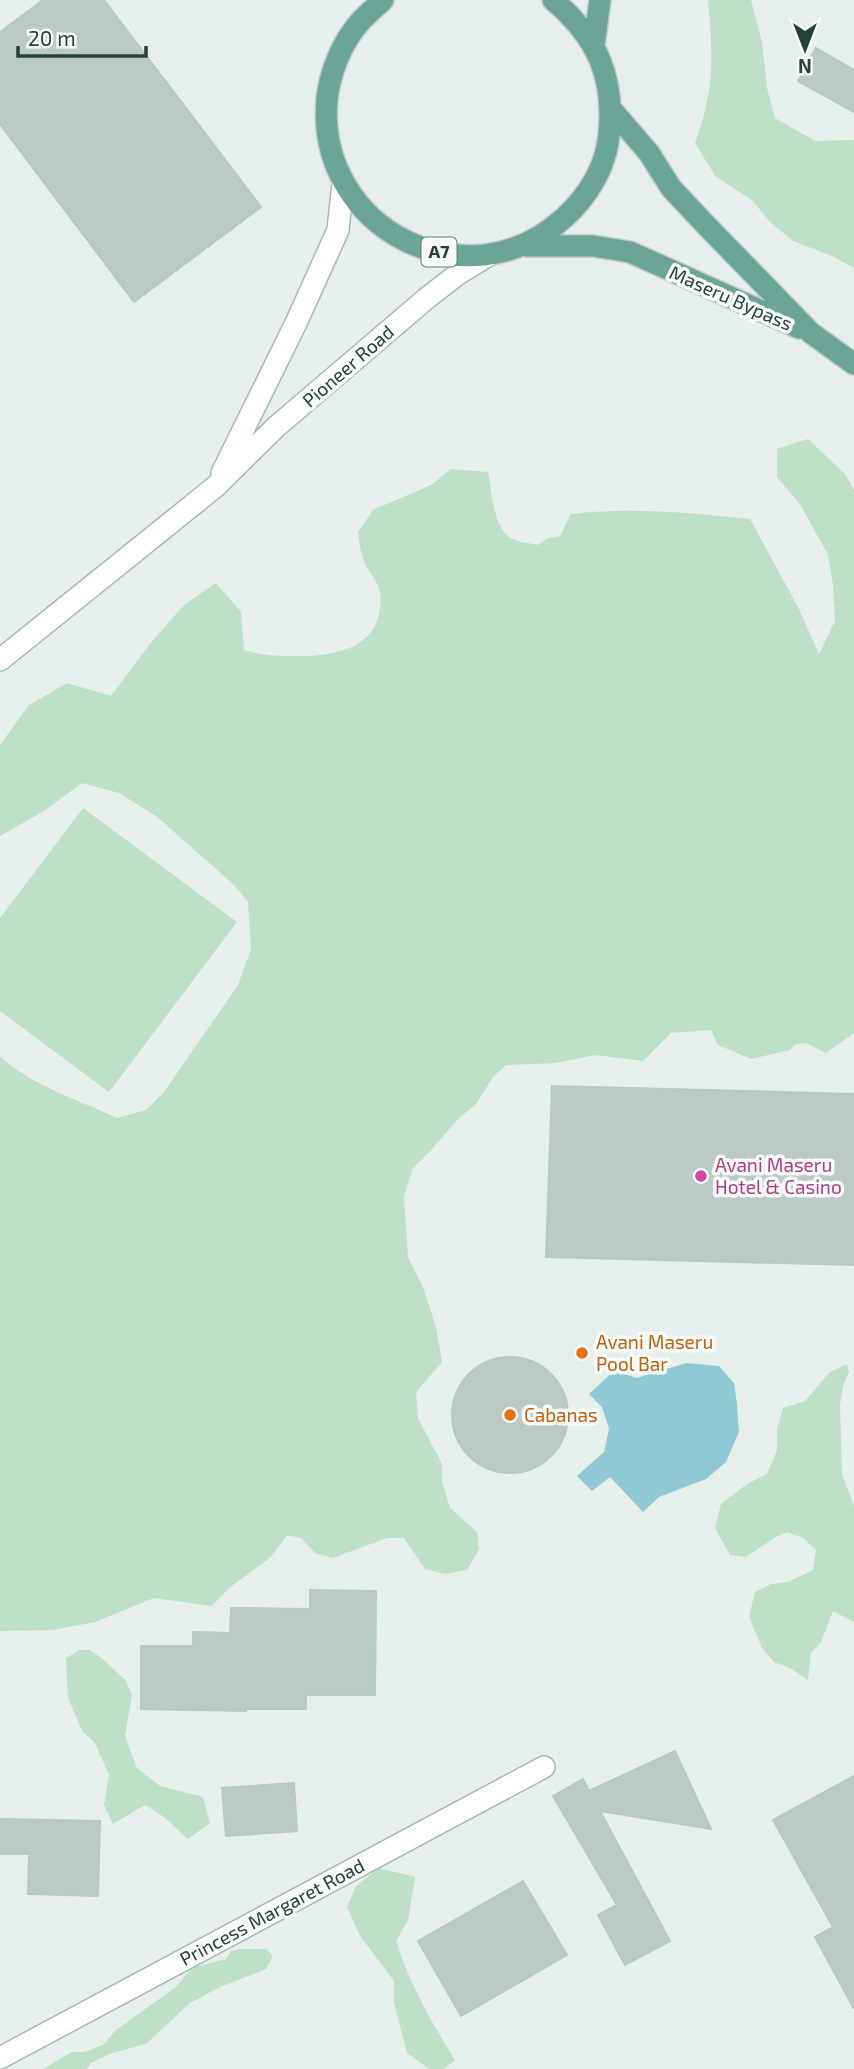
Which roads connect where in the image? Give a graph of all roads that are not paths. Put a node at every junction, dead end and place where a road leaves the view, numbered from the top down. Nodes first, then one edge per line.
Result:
1 (383, 0) edge
2 (553, 0) edge
3 (600, 0) edge
4 (594, 45) junction
5 (612, 110) junction
6 (344, 183) junction
7 (523, 246) junction
8 (489, 255) junction
9 (811, 333) junction
10 (854, 364) edge
11 (215, 487) junction
12 (0, 660) edge
13 (544, 1767) dead end
14 (0, 2058) edge

1 - 6 main road, A7
2 - 4 main road, A7
3 - 4 main road, A7
4 - 5 main road, A7
5 - 7 main road, A7
5 - 9 main road, Maseru Bypass / A7
6 - 8 main road, A7
6 - 11 main road, Pioneer Road
7 - 8 main road, A7
7 - 9 main road, Maseru Bypass / A7
8 - 11 main road, Pioneer Road
9 - 10 main road, A7
11 - 12 main road, Pioneer Road
13 - 14 main road, Princess Margaret Road

